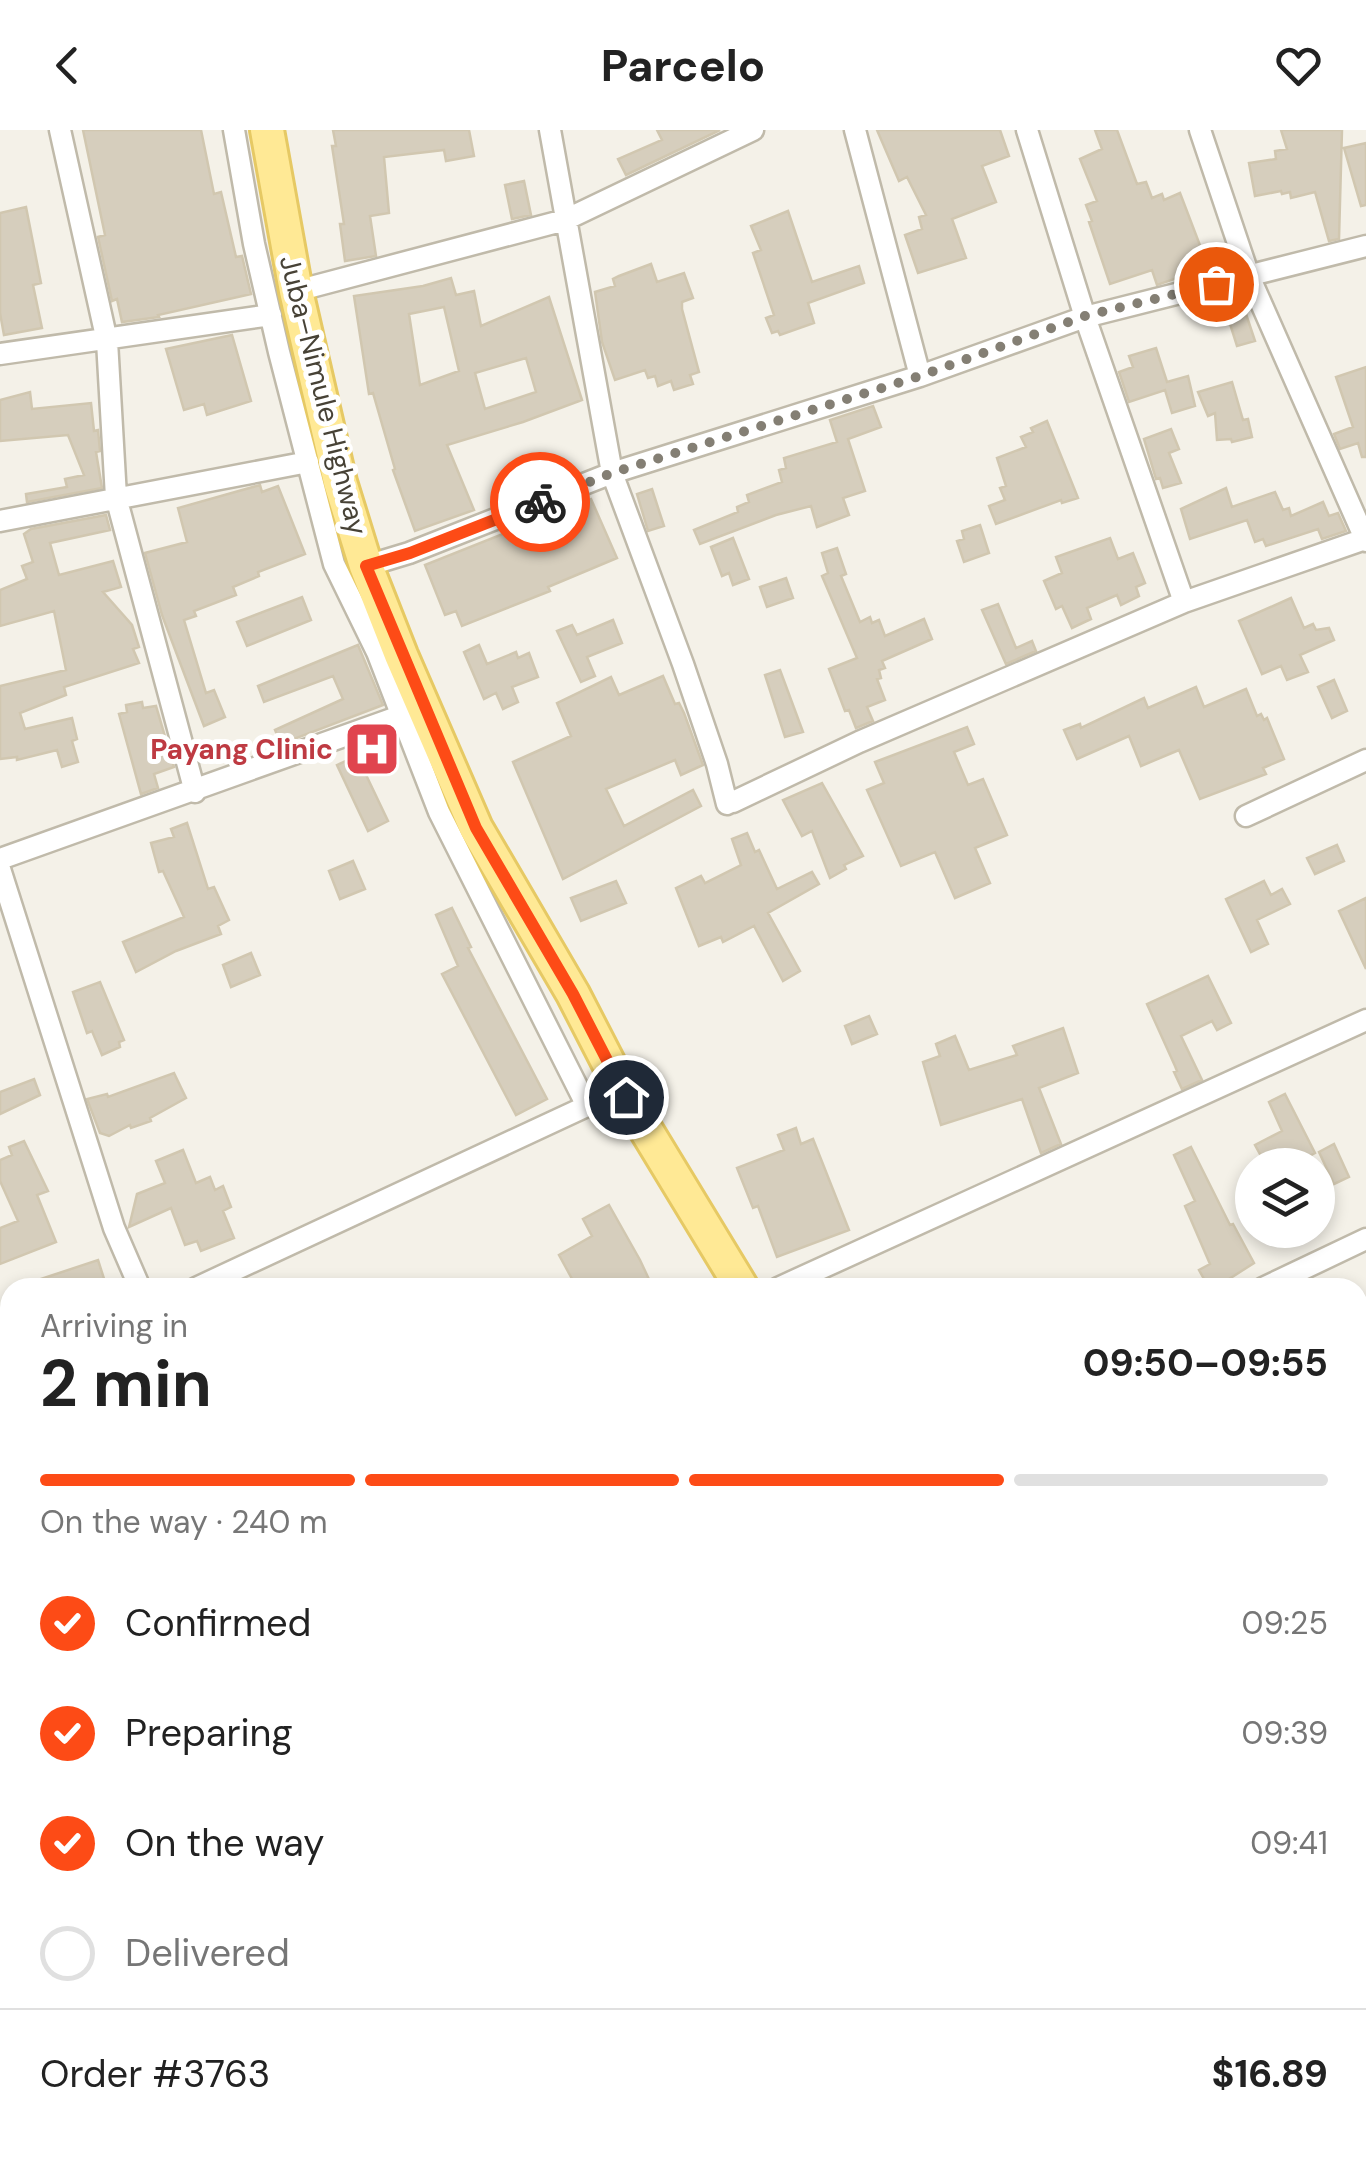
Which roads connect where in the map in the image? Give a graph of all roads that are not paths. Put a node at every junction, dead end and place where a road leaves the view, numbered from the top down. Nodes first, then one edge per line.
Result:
1 (60, 130) edge
2 (234, 130) edge
3 (268, 130) edge
4 (550, 130) edge
5 (753, 130) edge
6 (856, 130) edge
7 (1027, 130) edge
8 (1200, 130) edge
9 (565, 220) junction
10 (1366, 246) edge
11 (1249, 276) junction
12 (296, 291) junction
13 (270, 315) junction
14 (1085, 316) junction
15 (107, 340) junction
16 (0, 354) edge
17 (920, 376) junction
18 (308, 462) junction
19 (612, 473) junction
20 (116, 497) junction
21 (0, 521) edge
22 (1366, 540) edge
23 (366, 566) junction
24 (1184, 602) junction
25 (403, 715) junction
26 (1366, 760) edge
27 (195, 792) junction
28 (1246, 816) dead end
29 (0, 859) edge
30 (0, 869) edge
31 (1366, 1020) edge
32 (626, 1097) junction
33 (588, 1106) junction
34 (1366, 1239) edge
35 (136, 1278) edge
36 (218, 1278) edge
37 (736, 1278) edge
38 (800, 1278) edge
39 (1285, 1278) edge

1 - 15 street
2 - 13 street
3 - 12 main road, Juba–Nimule Highway
4 - 9 street
5 - 9 street
6 - 17 street
7 - 14 street
8 - 11 street
9 - 12 street
9 - 19 street
10 - 11 street
11 - 14 street
11 - 22 street
12 - 23 main road, Juba–Nimule Highway
13 - 15 street
13 - 18 street
14 - 17 street
14 - 24 street
15 - 16 street
15 - 20 street
17 - 19 street
18 - 20 street
18 - 25 street
19 - 23 street
19 - 24 street
20 - 21 street
20 - 27 street
22 - 24 street
23 - 32 main road, Juba–Nimule Highway
25 - 27 street
25 - 33 street
26 - 28 street
27 - 29 street
30 - 35 street
31 - 38 street
32 - 33 street
32 - 37 main road, Juba–Nimule Highway
33 - 36 street
34 - 39 street

